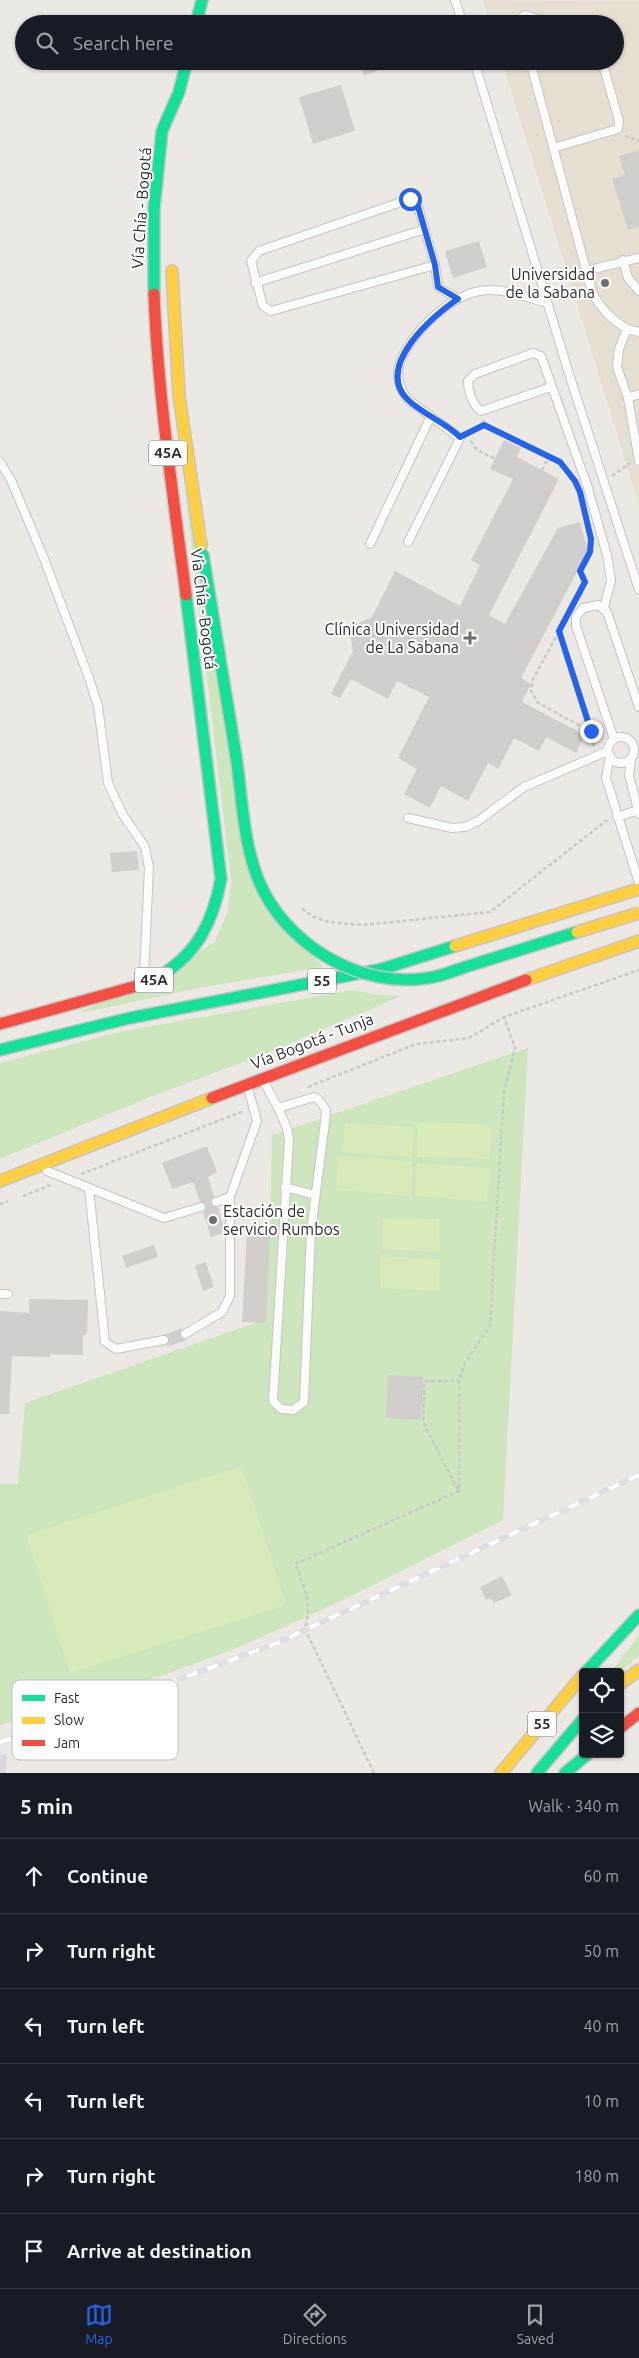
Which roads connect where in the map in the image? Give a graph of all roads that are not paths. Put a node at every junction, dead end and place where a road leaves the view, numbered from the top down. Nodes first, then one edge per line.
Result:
1 (202, 0) edge
2 (455, 0) edge
3 (198, 15) edge
4 (460, 15) edge
5 (185, 70) edge
6 (477, 70) edge
7 (532, 70) edge
8 (605, 70) edge
9 (179, 92) junction
10 (174, 136) dead end
11 (553, 148) junction
12 (425, 229) junction
13 (171, 258) dead end
14 (639, 258) edge
15 (624, 260) junction
16 (435, 265) junction
17 (586, 271) junction
18 (255, 283) junction
19 (639, 290) edge
20 (458, 299) junction
21 (547, 303) junction
22 (627, 329) junction
23 (639, 332) edge
24 (178, 353) junction
25 (552, 387) junction
26 (639, 394) edge
27 (628, 398) junction
28 (431, 416) junction
29 (639, 461) edge
30 (0, 462) edge
31 (408, 542) dead end
32 (370, 544) dead end
33 (204, 550) junction
34 (639, 590) edge
35 (604, 608) junction
36 (224, 679) junction
37 (639, 707) edge
38 (614, 739) junction
39 (634, 753) edge
40 (609, 754) junction
41 (638, 812) edge
42 (618, 817) junction
43 (408, 818) dead end
44 (639, 883) edge
45 (639, 889) edge
46 (639, 913) edge
47 (639, 941) edge
48 (144, 984) junction
49 (0, 1024) edge
50 (0, 1050) edge
51 (262, 1078) junction
52 (247, 1084) junction
53 (278, 1108) junction
54 (36, 1167) junction
55 (0, 1181) edge
56 (285, 1187) junction
57 (89, 1188) junction
58 (314, 1195) junction
59 (230, 1197) junction
60 (216, 1202) dead end
61 (201, 1207) dead end
62 (185, 1334) dead end
63 (164, 1340) dead end
64 (639, 1615) edge
65 (590, 1668) edge
66 (639, 1670) edge
67 (579, 1680) edge
68 (624, 1681) edge
69 (639, 1713) edge
70 (579, 1723) edge
71 (624, 1725) edge
72 (583, 1758) edge
73 (501, 1773) edge
74 (537, 1773) edge
75 (565, 1773) edge

1 - 3 main road
2 - 4 lane
5 - 9 main road, Vía Chía - Bogotá / 45A
6 - 21 lane
7 - 11 lane
8 - 11 lane
9 - 10 main road
9 - 48 main road, Vía Chía - Bogotá / 45A
11 - 17 lane
12 - 16 lane
12 - 18 lane
12 - 18 lane
13 - 24 main road
14 - 15 lane
15 - 17 lane
15 - 19 lane
16 - 18 lane
16 - 20 lane
17 - 22 lane
20 - 21 lane
20 - 28 lane
21 - 34 lane
22 - 23 lane
22 - 27 lane
24 - 33 main road
24 - 33 main road
25 - 25 lane
25 - 35 lane
26 - 27 lane
27 - 29 lane
28 - 31 lane
28 - 32 lane
30 - 48 lane
33 - 36 main road
33 - 36 main road
35 - 37 lane
35 - 38 lane
36 - 46 main road, bridge
38 - 39 lane
38 - 40 lane
39 - 40 lane
39 - 41 lane
40 - 42 lane
40 - 43 lane
41 - 42 lane
42 - 44 lane
45 - 50 main road, 55
47 - 51 main road, Vía Bogotá - Tunja
48 - 49 main road, Vía Chía - Bogotá / 45A
51 - 52 main road, Vía Bogotá - Tunja
51 - 53 lane
52 - 54 main road, Vía Bogotá - Tunja
52 - 59 lane
53 - 56 lane
53 - 58 lane
54 - 55 main road, Vía Bogotá - Tunja
54 - 57 lane
56 - 58 lane
56 - 58 lane
57 - 61 lane
57 - 63 lane
59 - 60 lane
59 - 62 lane
64 - 65 main road
66 - 68 main road
67 - 73 main road, 55
69 - 71 main road
70 - 74 main road
72 - 75 main road

